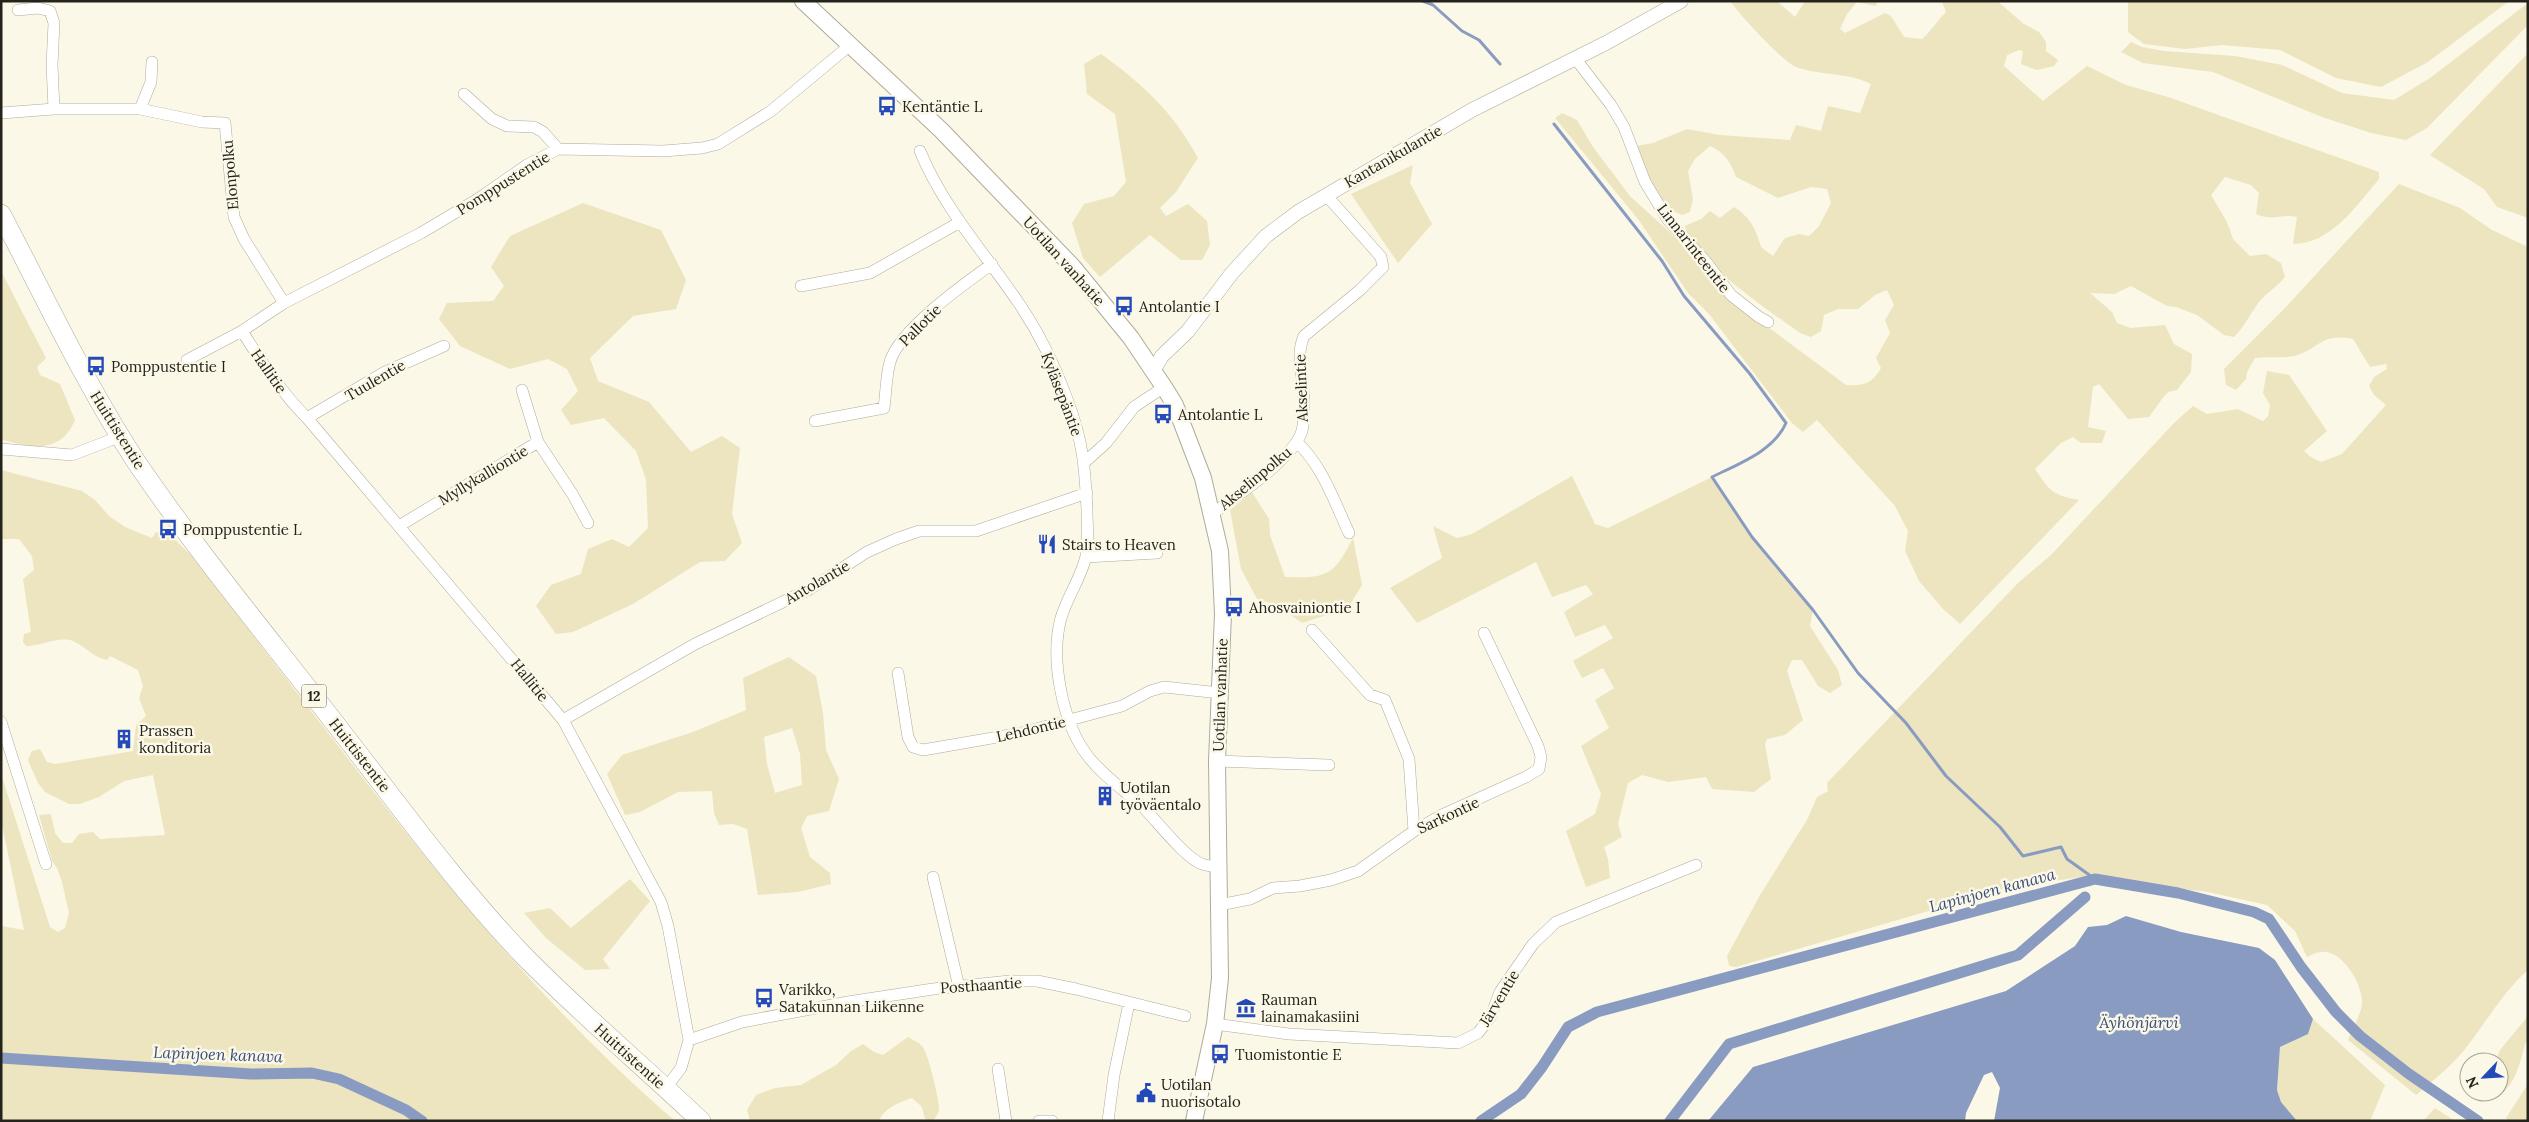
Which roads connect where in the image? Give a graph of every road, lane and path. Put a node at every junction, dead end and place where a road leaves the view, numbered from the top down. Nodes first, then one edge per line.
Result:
1 (803, 1) edge
2 (1681, 1) edge
3 (18, 10) dead end
4 (849, 46) junction
5 (1575, 58) junction
6 (152, 62) dead end
7 (464, 94) dead end
8 (54, 109) junction
9 (140, 109) junction
10 (1, 113) edge
11 (558, 149) junction
12 (920, 151) dead end
13 (1326, 195) junction
14 (1, 214) edge
15 (960, 222) junction
16 (992, 264) junction
17 (801, 286) dead end
18 (284, 303) junction
19 (1768, 322) dead end
20 (242, 331) junction
21 (444, 346) dead end
22 (187, 360) dead end
23 (1153, 371) junction
24 (1164, 387) junction
25 (522, 390) dead end
26 (307, 418) junction
27 (815, 421) dead end
28 (121, 436) junction
29 (538, 442) junction
30 (1297, 442) junction
31 (1, 449) edge
32 (1085, 462) junction
33 (1087, 493) junction
34 (1213, 513) junction
35 (588, 523) dead end
36 (399, 526) junction
37 (1349, 534) dead end
38 (1157, 553) dead end
39 (1086, 557) junction
40 (1312, 630) dead end
41 (1484, 633) dead end
42 (898, 673) dead end
43 (1220, 693) junction
44 (563, 720) junction
45 (1068, 720) junction
46 (1, 722) edge
47 (1217, 762) junction
48 (1329, 764) dead end
49 (1414, 831) junction
50 (46, 864) dead end
51 (1696, 865) dead end
52 (1218, 867) junction
53 (933, 878) dead end
54 (1219, 904) junction
55 (958, 987) junction
56 (1129, 1003) junction
57 (1184, 1016) dead end
58 (1215, 1024) junction
59 (689, 1040) junction
60 (998, 1069) dead end
61 (666, 1088) junction
62 (701, 1121) edge
63 (1006, 1121) edge
64 (1039, 1121) edge
65 (1052, 1121) edge
66 (1108, 1121) edge
67 (1194, 1121) edge

1 - 4 main road, Uotilan vanhatie
2 - 5 street, Kantanikulantie
3 - 8 street
4 - 11 street, Pomppustentie
4 - 23 main road, Uotilan vanhatie
5 - 13 street, Kantanikulantie
5 - 19 street, Linnarinteentie
6 - 9 street
7 - 11 street
8 - 9 street
8 - 10 street
9 - 18 street, Elonpolku
11 - 18 street, Pomppustentie
12 - 15 street, Kyläsepäntie
13 - 23 street, Kantanikulantie
13 - 30 street, Akselintie
14 - 28 highway, Huittistentie / 12
15 - 16 street, Kyläsepäntie
15 - 17 street
16 - 27 street, Pallotie
16 - 32 street, Kyläsepäntie
18 - 20 street, Pomppustentie
20 - 22 street, Pomppustentie
20 - 26 street, Hallitie
21 - 26 street, Tuulentie
23 - 24 main road, Uotilan vanhatie
24 - 32 street
24 - 34 main road, Uotilan vanhatie
25 - 29 street
26 - 36 street, Hallitie
28 - 31 street
28 - 61 highway, Huittistentie / 12
29 - 35 street, Myllykalliontie
29 - 36 street, Myllykalliontie
30 - 34 street, Akselinpolku
30 - 37 street, Akselintie
32 - 33 street, Kyläsepäntie
33 - 39 street, Kyläsepäntie
33 - 44 street, Antolantie
34 - 43 main road, Uotilan vanhatie
36 - 44 street, Hallitie
38 - 39 street
39 - 45 street, Kyläsepäntie
40 - 49 street
41 - 49 street, Sarkontie
42 - 45 street, Lehdontie
43 - 45 street, Lehdontie
43 - 47 main road, Uotilan vanhatie
44 - 59 street, Hallitie
45 - 52 street, Kyläsepäntie
46 - 50 street
47 - 48 street
47 - 52 main road, Uotilan vanhatie
49 - 54 street, Sarkontie
51 - 58 street, Järventie
52 - 54 main road, Uotilan vanhatie
53 - 55 street
54 - 58 main road, Uotilan vanhatie
55 - 56 street, Posthaantie
55 - 59 street, Posthaantie
56 - 57 street, Posthaantie
56 - 66 street
58 - 67 main road, Uotilan vanhatie
59 - 61 street, Hallitie
60 - 63 street
61 - 62 highway, Huittistentie / 12
64 - 65 street

